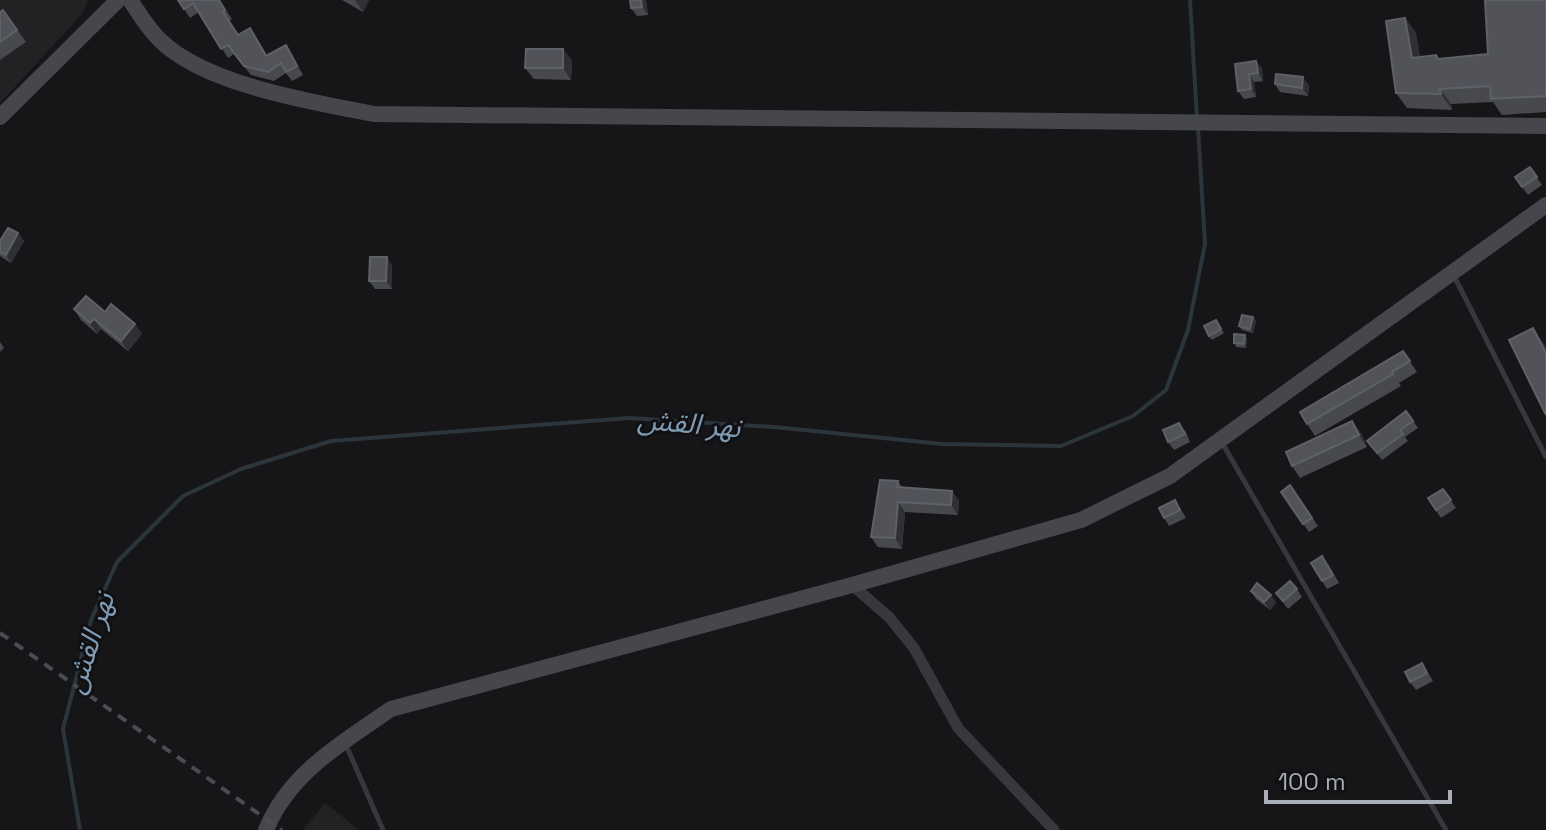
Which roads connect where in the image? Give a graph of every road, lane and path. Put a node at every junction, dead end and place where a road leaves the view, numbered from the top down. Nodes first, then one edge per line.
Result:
1 (118, 0) edge
2 (130, 0) edge
3 (0, 117) edge
4 (1546, 126) edge
5 (1546, 205) edge
6 (1453, 273) junction
7 (1221, 440) junction
8 (1546, 457) edge
9 (852, 585) junction
10 (344, 741) junction
11 (266, 830) edge
12 (383, 830) edge
13 (1054, 830) edge
14 (1446, 830) edge

1 - 3 street
2 - 4 street
5 - 6 street
6 - 7 street
6 - 8 lane
7 - 9 street
7 - 14 lane
9 - 10 street
9 - 13 street
10 - 11 street
10 - 12 lane

